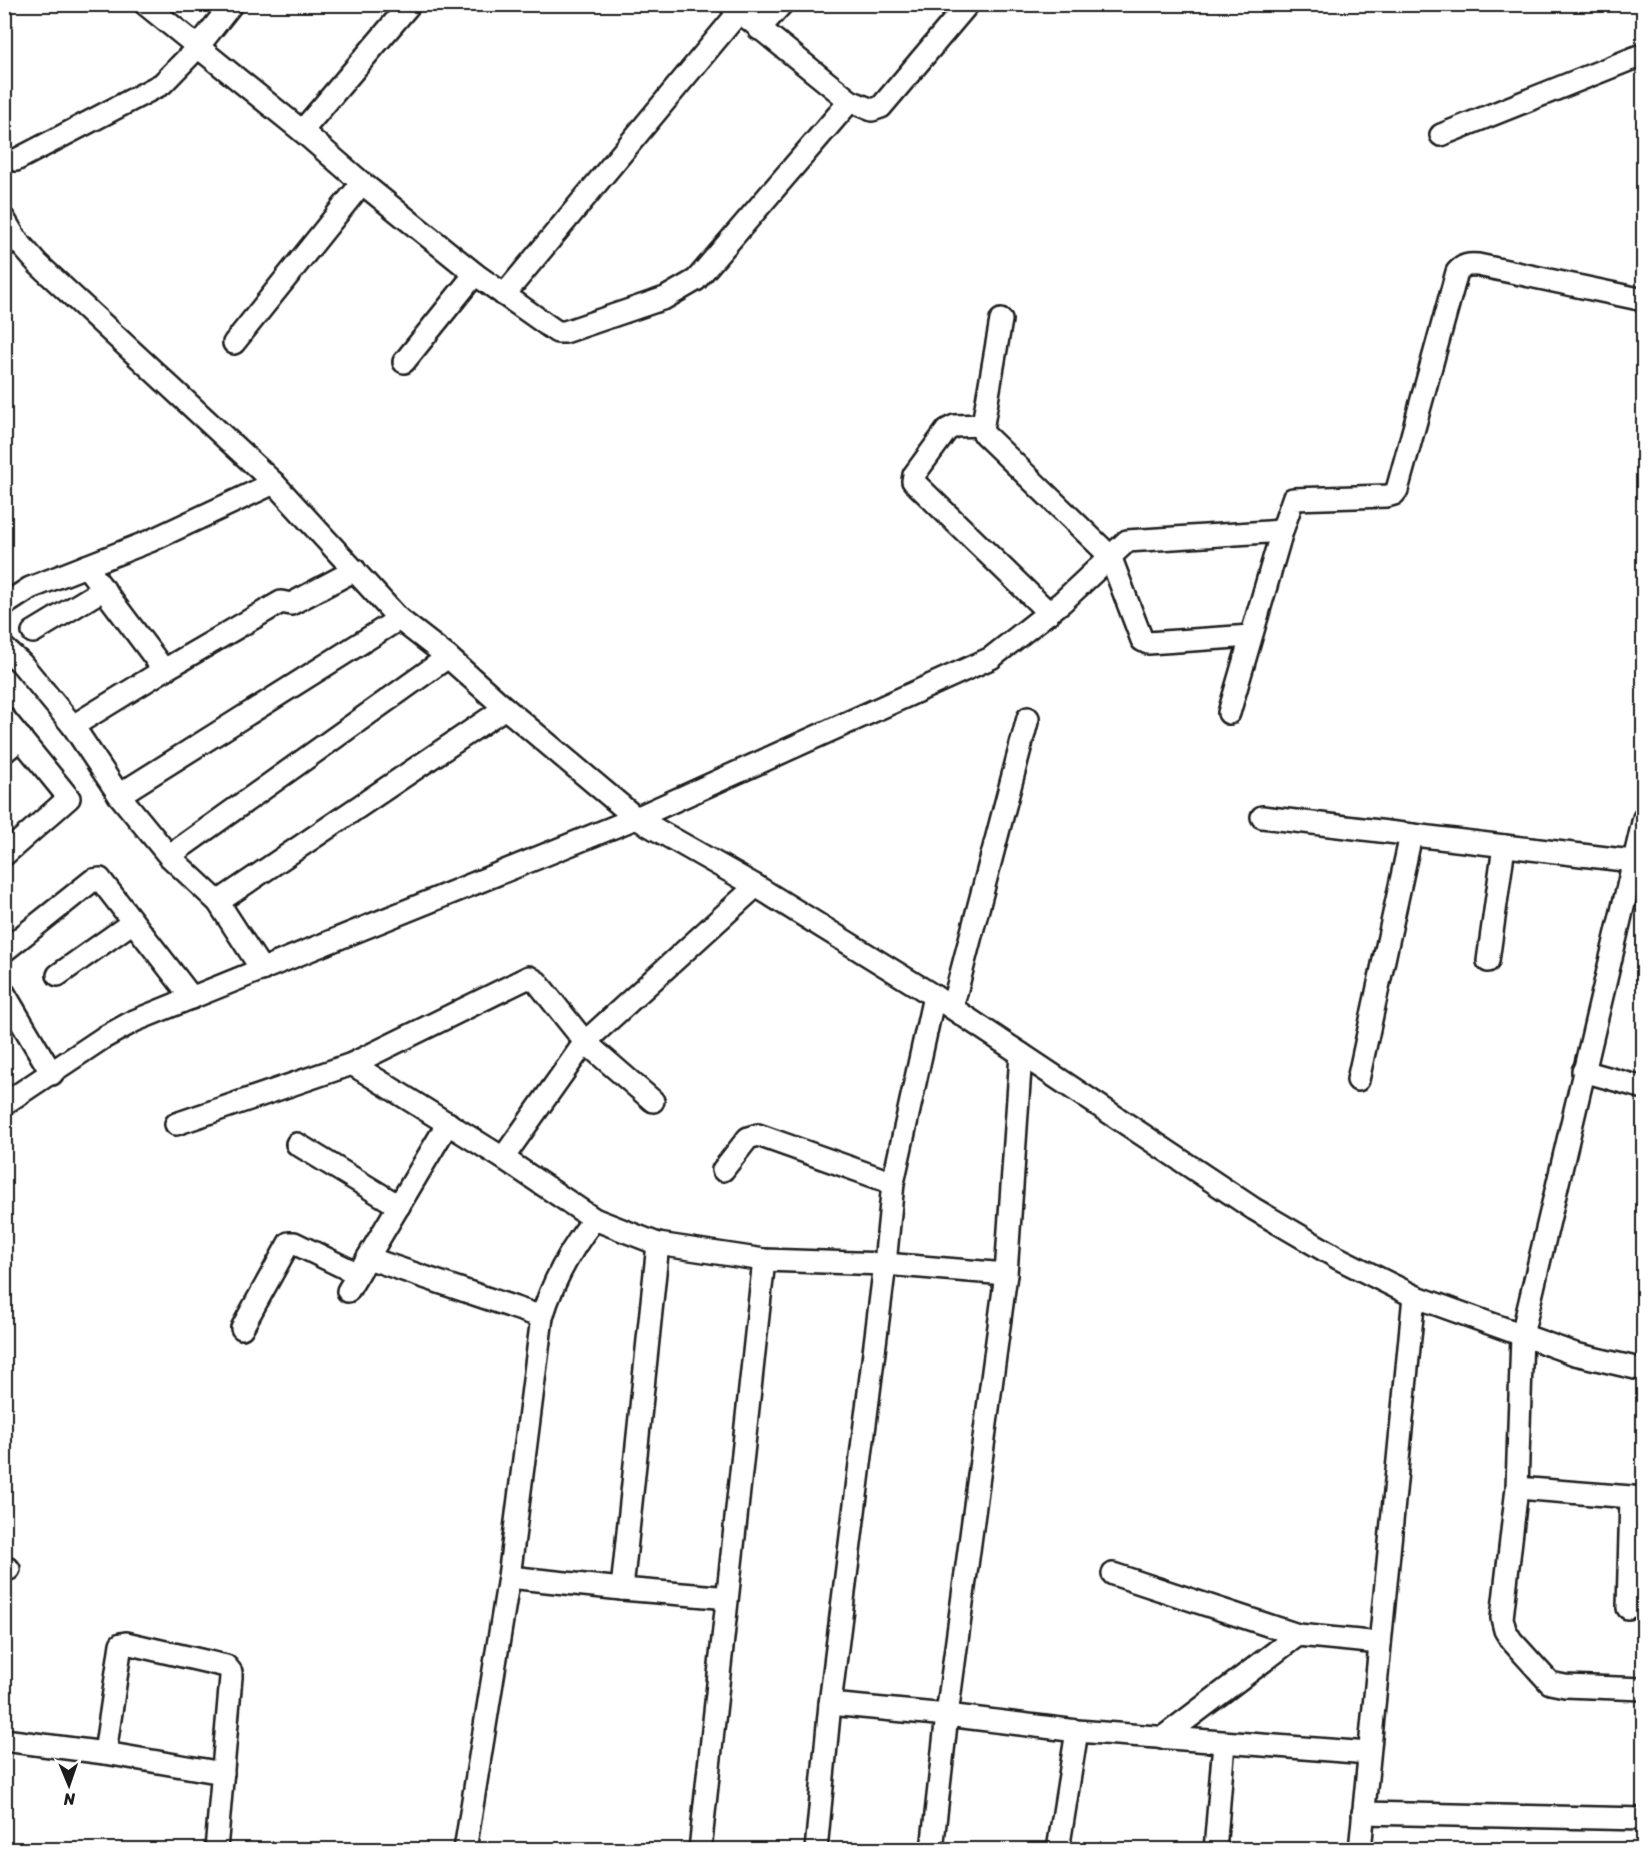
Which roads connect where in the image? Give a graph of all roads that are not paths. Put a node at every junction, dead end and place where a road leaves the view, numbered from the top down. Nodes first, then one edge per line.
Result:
1 (146, 4) edge
2 (232, 4) edge
3 (410, 4) edge
4 (782, 4) edge
5 (969, 4) edge
6 (734, 8) edge
7 (759, 29) junction
8 (197, 48) junction
9 (1644, 54) edge
10 (850, 101) junction
11 (302, 131) junction
12 (1441, 135) dead end
13 (16, 160) dead end
14 (362, 183) junction
15 (4, 219) edge
16 (475, 274) junction
17 (504, 295) junction
18 (1644, 300) edge
19 (1001, 320) dead end
20 (234, 343) dead end
21 (404, 362) dead end
22 (982, 425) junction
23 (274, 483) junction
24 (1282, 531) junction
25 (1110, 556) junction
26 (86, 566) junction
27 (356, 570) junction
28 (104, 589) junction
29 (4, 605) edge
30 (1049, 613) junction
31 (399, 619) junction
32 (33, 632) dead end
33 (1251, 636) junction
34 (4, 648) edge
35 (448, 657) junction
36 (164, 670) junction
37 (505, 708) junction
38 (1229, 713) dead end
39 (4, 718) edge
40 (1028, 718) dead end
41 (73, 726) junction
42 (21, 738) junction
43 (4, 752) edge
44 (119, 795) junction
45 (1262, 817) dead end
46 (636, 818) junction
47 (1644, 818) edge
48 (1411, 835) junction
49 (1504, 846) junction
50 (4, 855) edge
51 (169, 856) junction
52 (1632, 861) junction
53 (756, 886) junction
54 (218, 902) junction
55 (133, 921) junction
56 (4, 951) edge
57 (1488, 961) dead end
58 (262, 970) junction
59 (58, 975) dead end
60 (4, 993) edge
61 (934, 996) junction
62 (192, 998) junction
63 (952, 1008) junction
64 (585, 1042) junction
65 (1021, 1054) junction
66 (352, 1064) junction
67 (1583, 1071) junction
68 (52, 1074) junction
69 (1358, 1080) dead end
70 (1644, 1088) edge
71 (653, 1101) dead end
72 (4, 1104) edge
73 (448, 1123) junction
74 (176, 1124) dead end
75 (297, 1144) dead end
76 (503, 1158) junction
77 (723, 1170) dead end
78 (893, 1184) junction
79 (399, 1206) junction
80 (594, 1218) junction
81 (658, 1244) junction
82 (764, 1260) junction
83 (885, 1264) junction
84 (358, 1274) junction
85 (1006, 1274) junction
86 (1414, 1296) junction
87 (542, 1317) junction
88 (242, 1328) dead end
89 (1522, 1335) junction
90 (1644, 1370) edge
91 (1517, 1488) junction
92 (1637, 1498) edge
93 (1113, 1574) dead end
94 (509, 1577) junction
95 (622, 1589) junction
96 (726, 1596) junction
97 (1628, 1608) dead end
98 (1298, 1635) junction
99 (1380, 1643) junction
100 (1644, 1689) edge
101 (830, 1704) junction
102 (947, 1715) junction
103 (1077, 1731) junction
104 (1162, 1738) junction
105 (4, 1740) edge
106 (1224, 1743) junction
107 (1369, 1753) junction
108 (105, 1754) junction
109 (223, 1773) junction
110 (1363, 1813) junction
111 (1644, 1819) edge
112 (216, 1850) edge
113 (465, 1850) edge
114 (700, 1850) edge
115 (816, 1850) edge
116 (932, 1850) edge
117 (1058, 1850) edge
118 (1215, 1850) edge
119 (1360, 1850) edge

1 - 8 street
2 - 8 street
3 - 11 street
4 - 7 street
5 - 10 street
6 - 7 street
6 - 17 street
7 - 10 street
8 - 11 street
8 - 13 street
9 - 12 street
10 - 17 street
11 - 14 street
14 - 16 street
14 - 20 street
15 - 23 street
16 - 17 street
16 - 21 street
18 - 24 street
19 - 22 street
22 - 25 street
22 - 30 street
23 - 26 street
23 - 27 street
24 - 25 street
24 - 33 street
25 - 30 street
25 - 33 street
26 - 28 street
26 - 29 street
27 - 31 street
27 - 36 street
28 - 32 street
28 - 36 street
30 - 46 street
31 - 35 street
31 - 44 street
33 - 38 street
34 - 41 street
35 - 37 street
35 - 51 street
36 - 41 street
37 - 46 street
37 - 54 street
39 - 42 street
40 - 63 street
41 - 44 street
42 - 43 street
42 - 50 street
44 - 51 street
45 - 48 street
46 - 53 street
46 - 58 street
47 - 52 street
48 - 49 street
48 - 69 street
49 - 52 street
49 - 57 street
51 - 54 street
52 - 67 street
53 - 61 street
53 - 64 street
54 - 58 street
55 - 56 street
55 - 59 street
55 - 62 street
58 - 62 street
60 - 68 street
61 - 63 street
61 - 78 street
62 - 68 street
63 - 65 street
64 - 66 street
64 - 71 street
64 - 76 street
65 - 85 street
65 - 86 street
66 - 73 street
66 - 74 street
67 - 70 street
67 - 89 street
68 - 72 street
73 - 76 street
73 - 79 street
75 - 79 street
76 - 80 street
77 - 78 street
78 - 83 street
79 - 84 street
80 - 81 street
80 - 87 street
81 - 82 street
81 - 95 street
82 - 83 street
82 - 96 street
83 - 85 street
83 - 101 street
84 - 87 street
84 - 88 street
85 - 102 street
86 - 89 street
86 - 99 street
87 - 94 street
89 - 90 street
89 - 91 street
91 - 92 street
91 - 100 street
92 - 97 street
93 - 98 street
94 - 95 street
94 - 113 street
95 - 96 street
96 - 114 street
98 - 99 street
98 - 104 street
99 - 107 street
101 - 102 street
101 - 115 street
102 - 103 street
102 - 116 street
103 - 104 street
103 - 117 street
104 - 106 street
105 - 108 street
106 - 107 street
106 - 118 street
107 - 110 street
108 - 109 street
108 - 109 street
109 - 112 street
110 - 111 street
110 - 119 street

